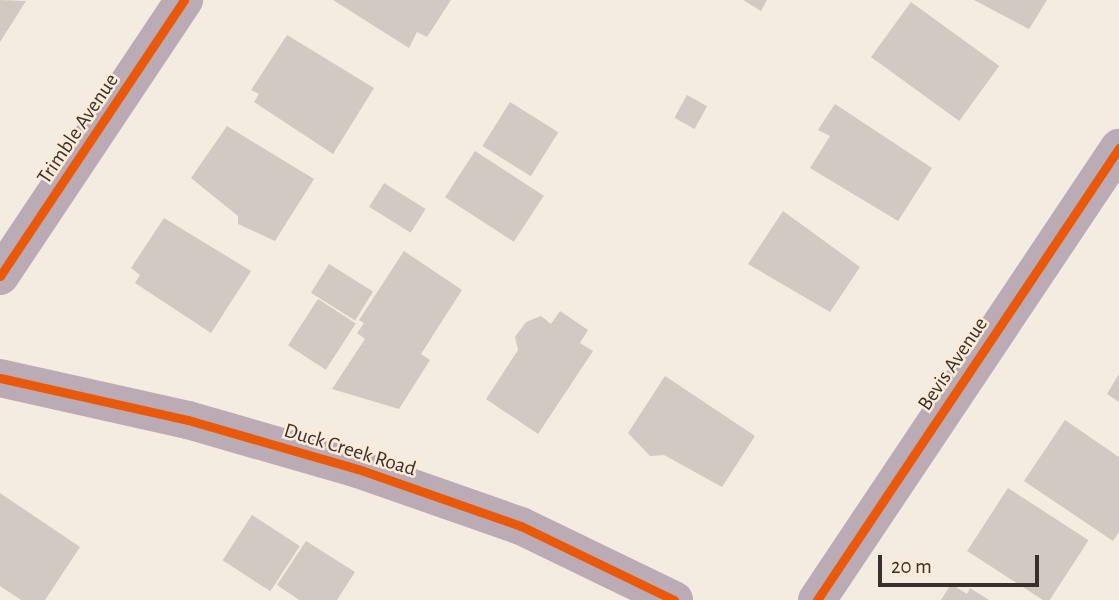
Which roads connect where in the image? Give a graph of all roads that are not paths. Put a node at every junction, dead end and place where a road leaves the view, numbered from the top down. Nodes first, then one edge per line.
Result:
1 (184, 0) edge
2 (1119, 148) edge
3 (0, 276) edge
4 (0, 378) edge
5 (674, 600) edge
6 (817, 600) edge

1 - 3 street, Trimble Avenue
2 - 6 street, Bevis Avenue
4 - 5 street, Duck Creek Road

